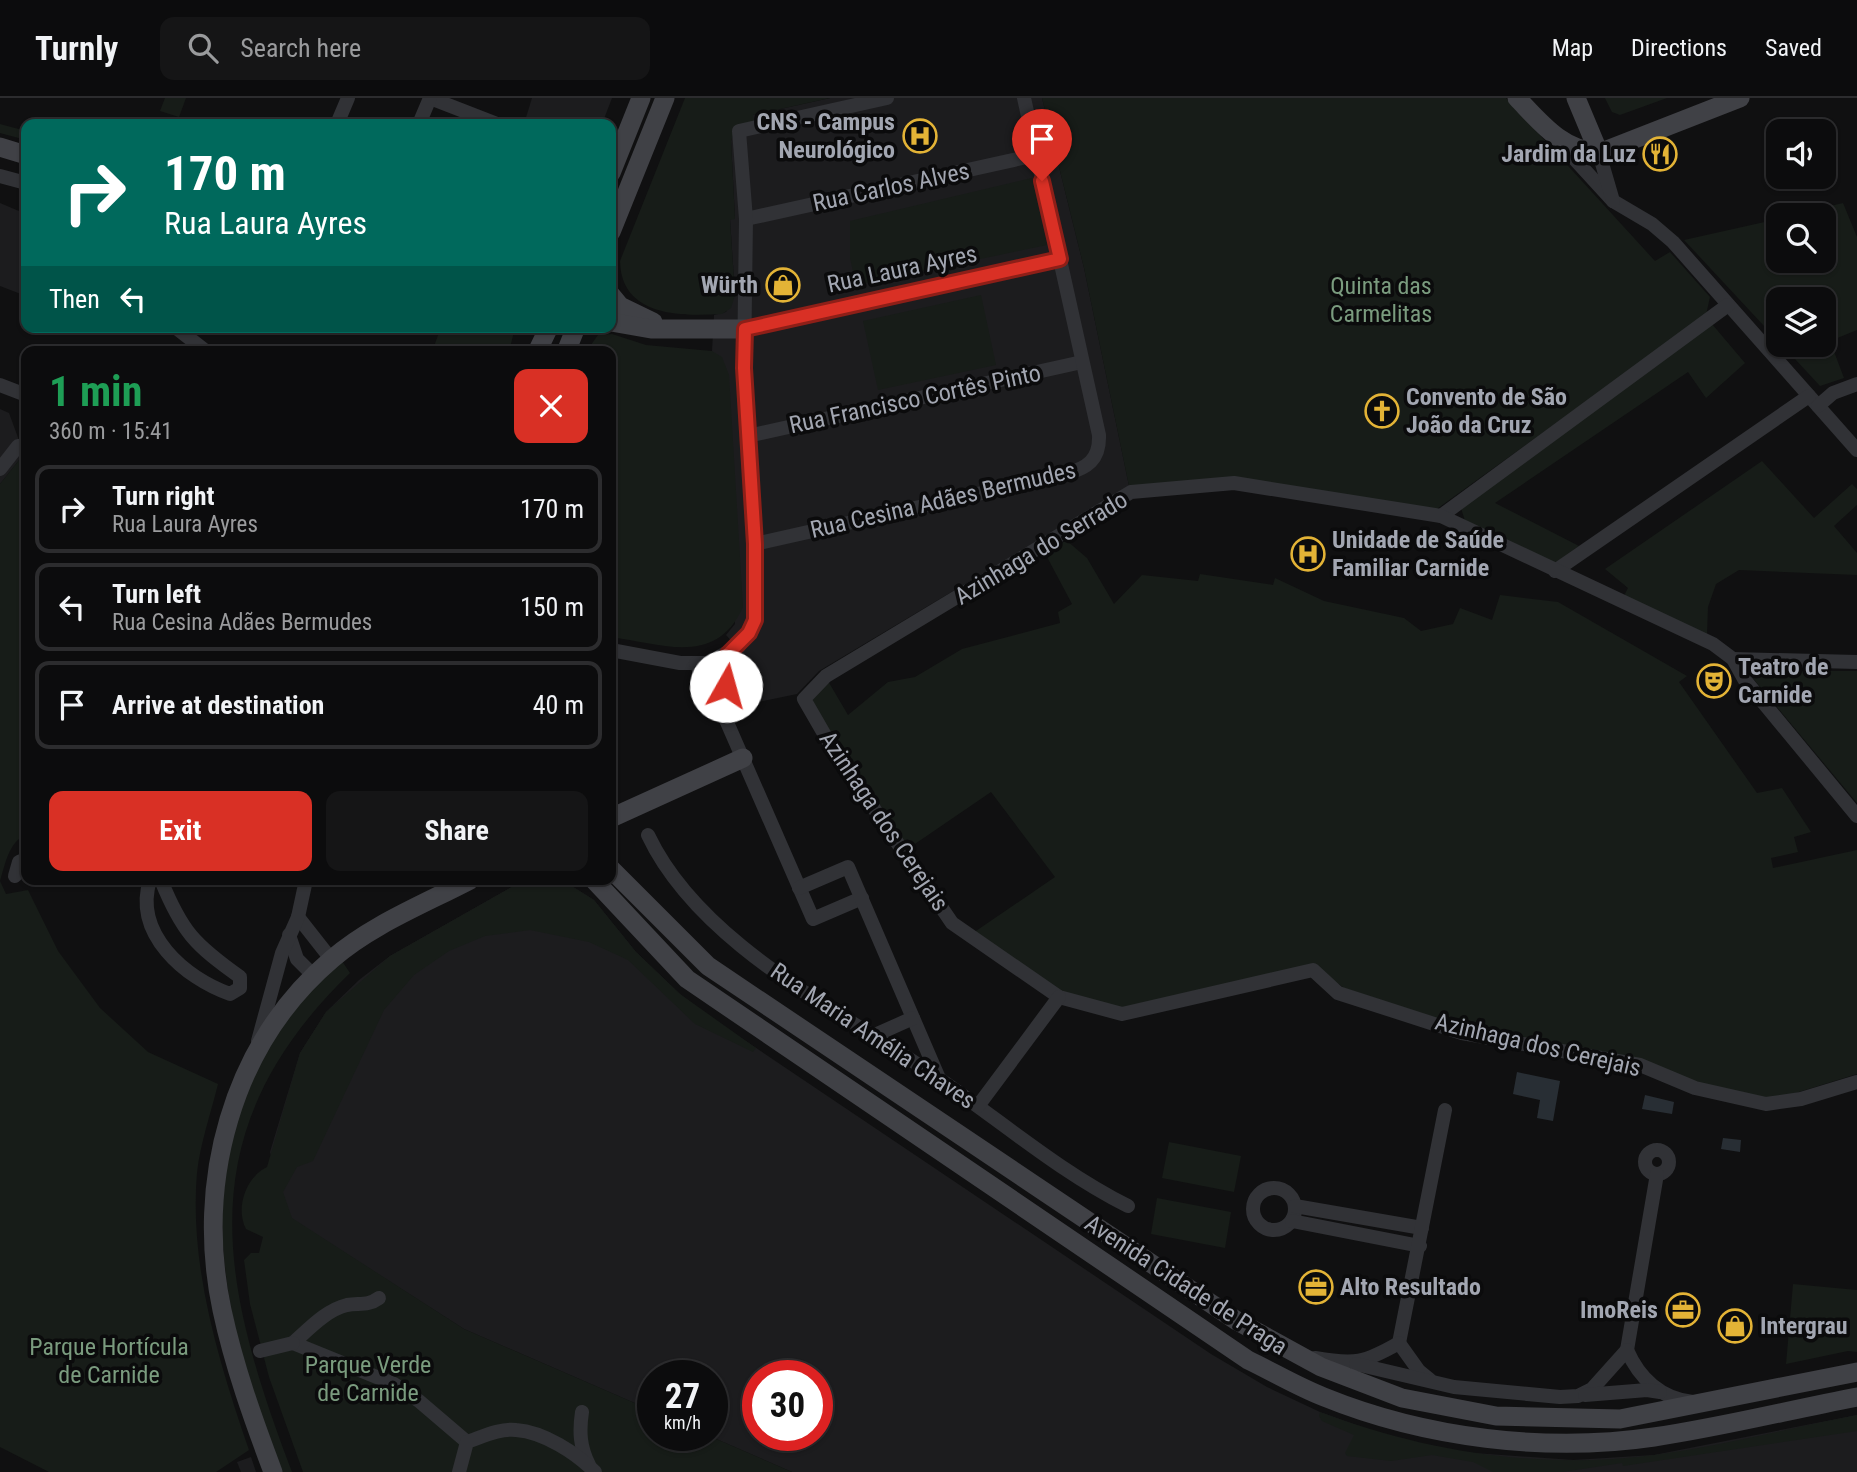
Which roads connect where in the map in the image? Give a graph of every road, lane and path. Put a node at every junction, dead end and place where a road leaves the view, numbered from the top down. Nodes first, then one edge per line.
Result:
1 (348, 98) edge
2 (430, 98) edge
3 (641, 98) edge
4 (665, 98) edge
5 (887, 98) edge
6 (1024, 98) edge
7 (1517, 98) edge
8 (1576, 98) edge
9 (1740, 98) edge
10 (339, 119) edge
11 (421, 119) edge
12 (485, 119) edge
13 (1558, 141) junction
14 (0, 147) edge
15 (21, 153) edge
16 (1599, 153) junction
17 (1036, 155) junction
18 (616, 160) edge
19 (0, 176) edge
20 (21, 182) edge
21 (1613, 201) junction
22 (746, 219) junction
23 (616, 220) edge
24 (1060, 259) junction
25 (616, 301) edge
26 (1728, 305) junction
27 (616, 323) edge
28 (670, 329) junction
29 (745, 329) junction
30 (183, 333) edge
31 (199, 346) edge
32 (1082, 362) junction
33 (1857, 384) edge
34 (0, 385) edge
35 (21, 393) edge
36 (1813, 401) junction
37 (748, 436) junction
38 (21, 446) edge
39 (1857, 450) edge
40 (0, 469) edge
41 (1441, 516) junction
42 (755, 544) junction
43 (1555, 571) junction
44 (616, 651) edge
45 (728, 654) junction
46 (1733, 659) junction
47 (1857, 662) edge
48 (696, 663) junction
49 (804, 699) joint
50 (726, 720) junction
51 (743, 758) junction
52 (616, 815) edge
53 (1857, 816) edge
54 (648, 835) dead end
55 (21, 861) edge
56 (616, 874) edge
57 (15, 876) dead end
58 (149, 885) edge
59 (163, 885) edge
60 (305, 885) edge
61 (461, 885) edge
62 (599, 885) edge
63 (799, 888) junction
64 (862, 898) junction
65 (298, 917) junction
66 (289, 934) junction
67 (331, 959) junction
68 (314, 975) junction
69 (1059, 997) junction
70 (913, 1018) junction
71 (875, 1035) junction
72 (256, 1049) junction
73 (938, 1078) junction
74 (1857, 1083) edge
75 (978, 1106) junction
76 (1445, 1110) dead end
77 (1657, 1174) dead end
78 (1128, 1206) dead end
79 (1295, 1206) junction
80 (1292, 1221) junction
81 (1422, 1228) junction
82 (1420, 1246) junction
83 (379, 1298) dead end
84 (293, 1343) junction
85 (1399, 1343) junction
86 (1627, 1350) junction
87 (260, 1351) dead end
88 (1300, 1355) junction
89 (1356, 1364) junction
90 (1857, 1372) edge
91 (1434, 1382) junction
92 (1660, 1392) junction
93 (1578, 1396) junction
94 (1857, 1396) edge
95 (1701, 1402) junction
96 (582, 1412) dead end
97 (467, 1442) junction
98 (593, 1470) edge
99 (273, 1472) edge
100 (459, 1472) edge

1 - 10 street
2 - 11 street
2 - 12 street
3 - 18 main road
4 - 23 main road
5 - 22 street
6 - 17 street, Rua Cesina Adães Bermudes
7 - 13 main road
8 - 16 main road
9 - 16 main road
13 - 16 main road
13 - 21 street
14 - 15 main road
16 - 21 street
17 - 22 street, Rua Carlos Alves
17 - 24 street, Rua Cesina Adães Bermudes
19 - 20 street
21 - 26 street
22 - 29 street
24 - 29 street, Rua Laura Ayres
24 - 32 street, Rua Cesina Adães Bermudes
25 - 28 main road, Rua Laura Ayres
26 - 36 street
26 - 41 street
27 - 28 main road, Rua Laura Ayres
28 - 29 main road, Rua Laura Ayres
29 - 37 street
30 - 31 street
32 - 37 street, Rua Francisco Cortês Pinto
32 - 42 street, Rua Cesina Adães Bermudes
33 - 36 street
34 - 35 street
36 - 39 street
36 - 43 street
37 - 42 street
38 - 40 street
41 - 43 street, Azinhaga do Serrado
41 - 49 street, Azinhaga do Serrado
42 - 45 street
43 - 46 street, Azinhaga do Serrado
44 - 48 street
45 - 48 street
45 - 50 street
46 - 47 street
46 - 53 street
48 - 50 street
49 - 69 street, Azinhaga dos Cerejais
50 - 51 street
51 - 52 main road
51 - 63 street
54 - 71 street, Rua Maria Amélia Chaves
55 - 57 street
56 - 88 main road, Avenida Cidade de Praga
58 - 59 street
60 - 65 street
61 - 67 main road
62 - 94 main road, Avenida Cidade de Praga
63 - 64 street
63 - 64 street
64 - 70 street
65 - 66 street
65 - 67 street
66 - 68 street
66 - 72 street
67 - 68 main road
68 - 72 main road
69 - 74 street, Azinhaga dos Cerejais
69 - 75 street
70 - 71 street
70 - 73 street
71 - 73 street, Rua Maria Amélia Chaves
72 - 99 main road
73 - 75 street, Rua Maria Amélia Chaves
75 - 78 street, Rua Maria Amélia Chaves
76 - 81 street
77 - 86 street
79 - 80 street
79 - 80 street
79 - 81 street
80 - 82 street
81 - 82 street
82 - 85 street
83 - 84 street
84 - 87 street
84 - 97 street
85 - 89 street
85 - 91 street
86 - 92 street
86 - 93 street
88 - 89 street
88 - 95 main road, Avenida Cidade de Praga
89 - 91 street
90 - 95 main road, Avenida Cidade de Praga
91 - 93 street
92 - 93 street
92 - 95 street
96 - 98 street
97 - 98 street
97 - 100 street

